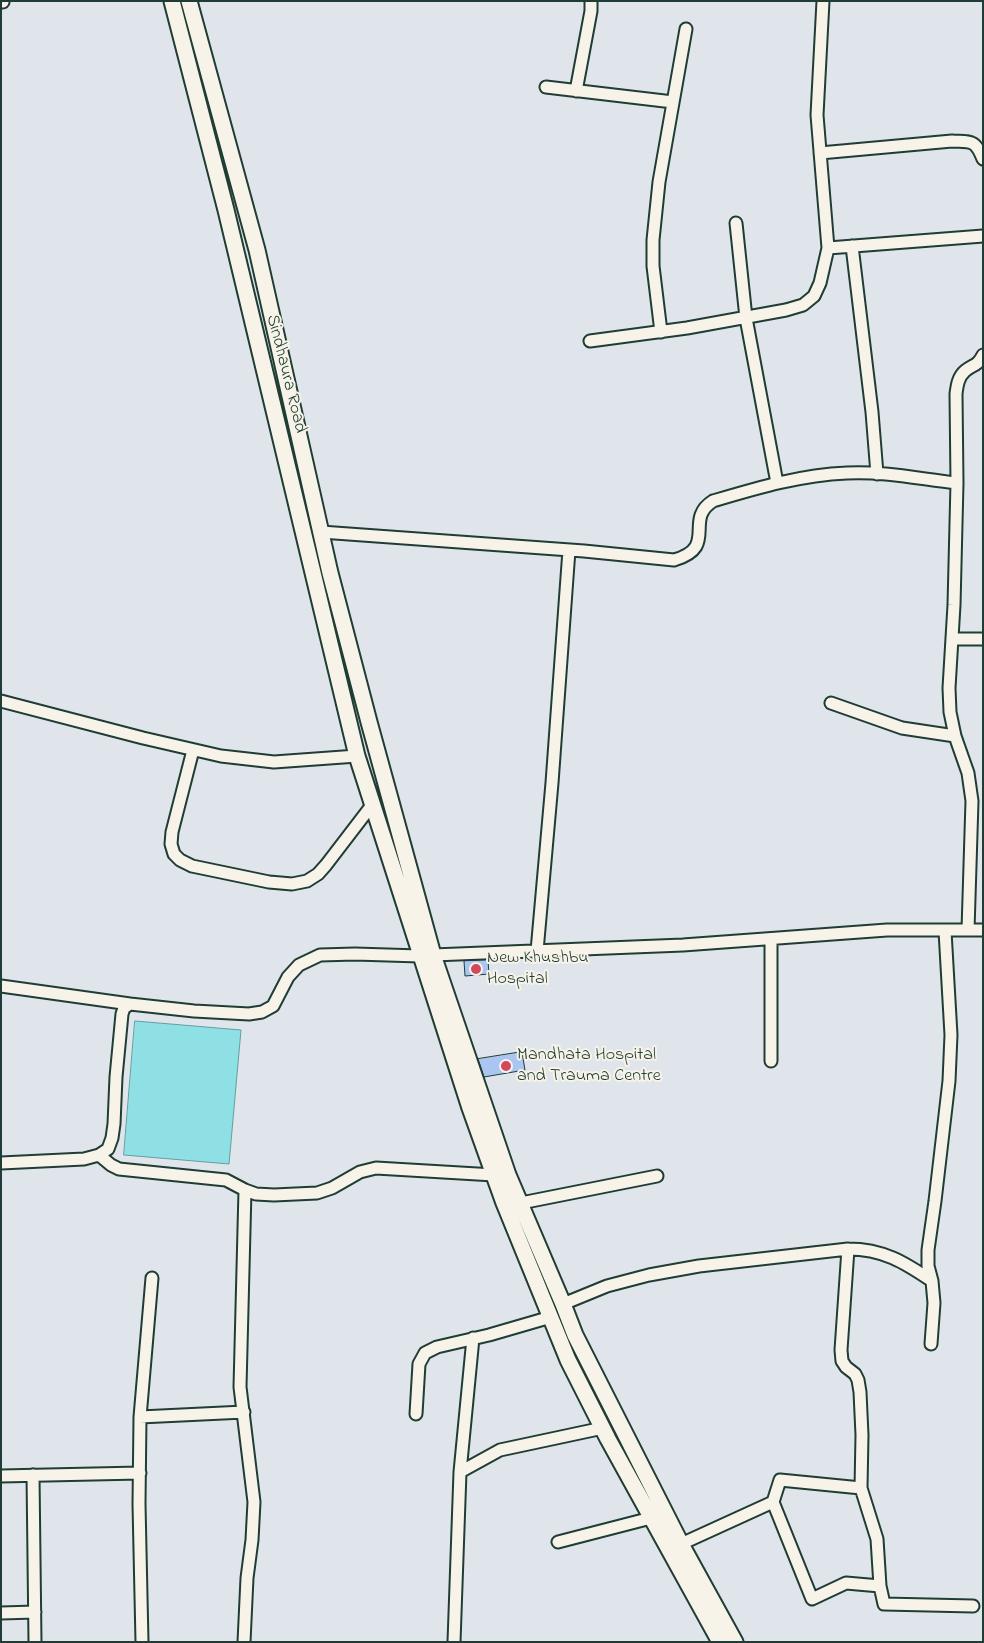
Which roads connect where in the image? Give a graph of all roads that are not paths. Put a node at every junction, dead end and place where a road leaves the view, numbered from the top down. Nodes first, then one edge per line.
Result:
1 (172, 1) edge
2 (190, 1) edge
3 (591, 1) edge
4 (823, 1) edge
5 (686, 29) dead end
6 (546, 87) dead end
7 (576, 91) junction
8 (673, 102) junction
9 (820, 153) junction
10 (983, 159) edge
11 (736, 223) dead end
12 (983, 236) edge
13 (852, 246) junction
14 (828, 248) junction
15 (746, 318) junction
16 (661, 332) junction
17 (590, 341) dead end
18 (982, 360) edge
19 (878, 474) junction
20 (777, 483) junction
21 (957, 483) junction
22 (321, 532) junction
23 (569, 550) junction
24 (983, 638) edge
25 (952, 639) junction
26 (1, 701) edge
27 (831, 703) dead end
28 (955, 736) junction
29 (193, 750) junction
30 (357, 756) junction
31 (372, 805) junction
32 (977, 814) edge
33 (971, 855) junction
34 (983, 856) edge
35 (968, 930) junction
36 (983, 930) edge
37 (945, 931) junction
38 (770, 939) junction
39 (538, 951) junction
40 (427, 955) junction
41 (1, 986) edge
42 (130, 1004) junction
43 (771, 1061) dead end
44 (99, 1155) junction
45 (1, 1162) edge
46 (494, 1175) junction
47 (657, 1176) dead end
48 (245, 1190) junction
49 (521, 1203) junction
50 (848, 1249) junction
51 (152, 1278) dead end
52 (932, 1281) junction
53 (563, 1304) junction
54 (551, 1317) junction
55 (473, 1338) junction
56 (931, 1344) dead end
57 (244, 1412) junction
58 (416, 1414) dead end
59 (140, 1417) junction
60 (602, 1428) junction
61 (460, 1472) junction
62 (140, 1473) junction
63 (33, 1475) junction
64 (1, 1476) edge
65 (861, 1488) junction
66 (773, 1502) junction
67 (651, 1518) junction
68 (558, 1542) dead end
69 (681, 1544) junction
70 (880, 1586) junction
71 (973, 1606) dead end
72 (1, 1612) edge
73 (35, 1612) junction
74 (35, 1642) edge
75 (142, 1642) edge
76 (244, 1642) edge
77 (454, 1642) edge
78 (720, 1642) edge
79 (735, 1642) edge

1 - 30 street, Sindhaura Road
2 - 22 street
3 - 7 street
4 - 9 street
5 - 8 street
6 - 7 street
7 - 8 street
8 - 16 street
9 - 10 street
9 - 14 street
11 - 15 street
12 - 13 street
13 - 14 street
13 - 19 street
14 - 15 street
15 - 16 street
15 - 20 street
16 - 17 street
18 - 21 street
19 - 20 street
19 - 21 street
20 - 23 street
21 - 25 street
22 - 23 street
22 - 40 street
23 - 39 street
24 - 25 street
25 - 28 street
26 - 29 street
27 - 28 street
28 - 32 street
29 - 30 street
29 - 31 street
30 - 31 street, Sindhaura Road
31 - 40 street, Sindhaura Road
32 - 33 street
33 - 34 street
33 - 35 street
35 - 36 street
35 - 37 street
37 - 38 street
37 - 52 street
38 - 39 street
38 - 43 street
39 - 40 street
40 - 42 street
40 - 46 street
40 - 49 street
41 - 42 street
42 - 44 street
44 - 45 street
44 - 48 street
46 - 48 street
46 - 54 street
47 - 49 street
48 - 57 street
49 - 53 street
50 - 52 street
50 - 53 street
50 - 65 street
51 - 59 street
52 - 56 street
53 - 69 street
54 - 55 street
54 - 60 street
55 - 58 street
55 - 61 street
57 - 59 street
57 - 76 street
59 - 62 street
60 - 61 street
60 - 67 street
61 - 77 street
62 - 63 street
62 - 75 street
63 - 64 street
63 - 73 street
65 - 66 street
65 - 70 street
66 - 69 street
66 - 70 street
67 - 68 street
67 - 78 street
69 - 79 street
70 - 71 street
72 - 73 street
73 - 74 street

